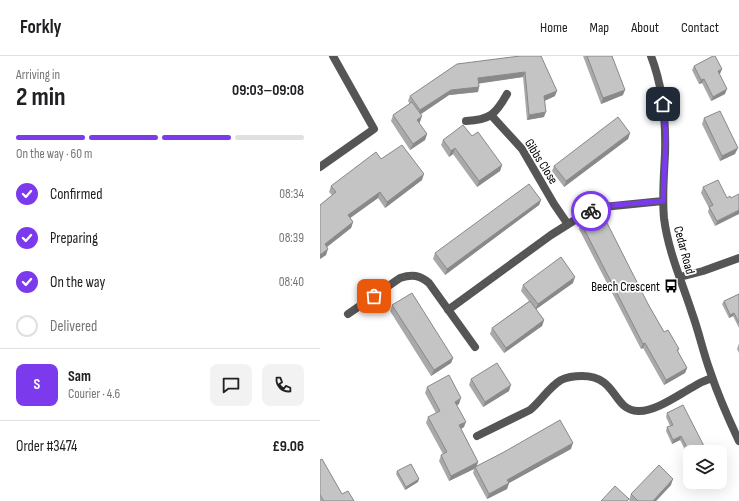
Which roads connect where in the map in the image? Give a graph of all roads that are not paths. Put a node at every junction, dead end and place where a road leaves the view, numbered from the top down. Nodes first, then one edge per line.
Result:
1 (333, 56) edge
2 (652, 56) edge
3 (507, 94) dead end
4 (491, 115) junction
5 (466, 121) dead end
6 (320, 167) edge
7 (663, 201) junction
8 (567, 224) junction
9 (739, 258) edge
10 (680, 277) junction
11 (448, 310) junction
12 (348, 314) dead end
13 (476, 347) dead end
14 (712, 378) junction
15 (477, 436) dead end
16 (739, 441) edge

1 - 6 street
2 - 7 street, Cedar Road
3 - 4 street
4 - 5 street
4 - 8 street, Gibbs Close
7 - 8 street
7 - 10 street, Cedar Road
8 - 11 street
9 - 10 street
10 - 14 street, Cedar Road
11 - 12 street
11 - 13 street
14 - 15 street
14 - 16 street, Cedar Road

